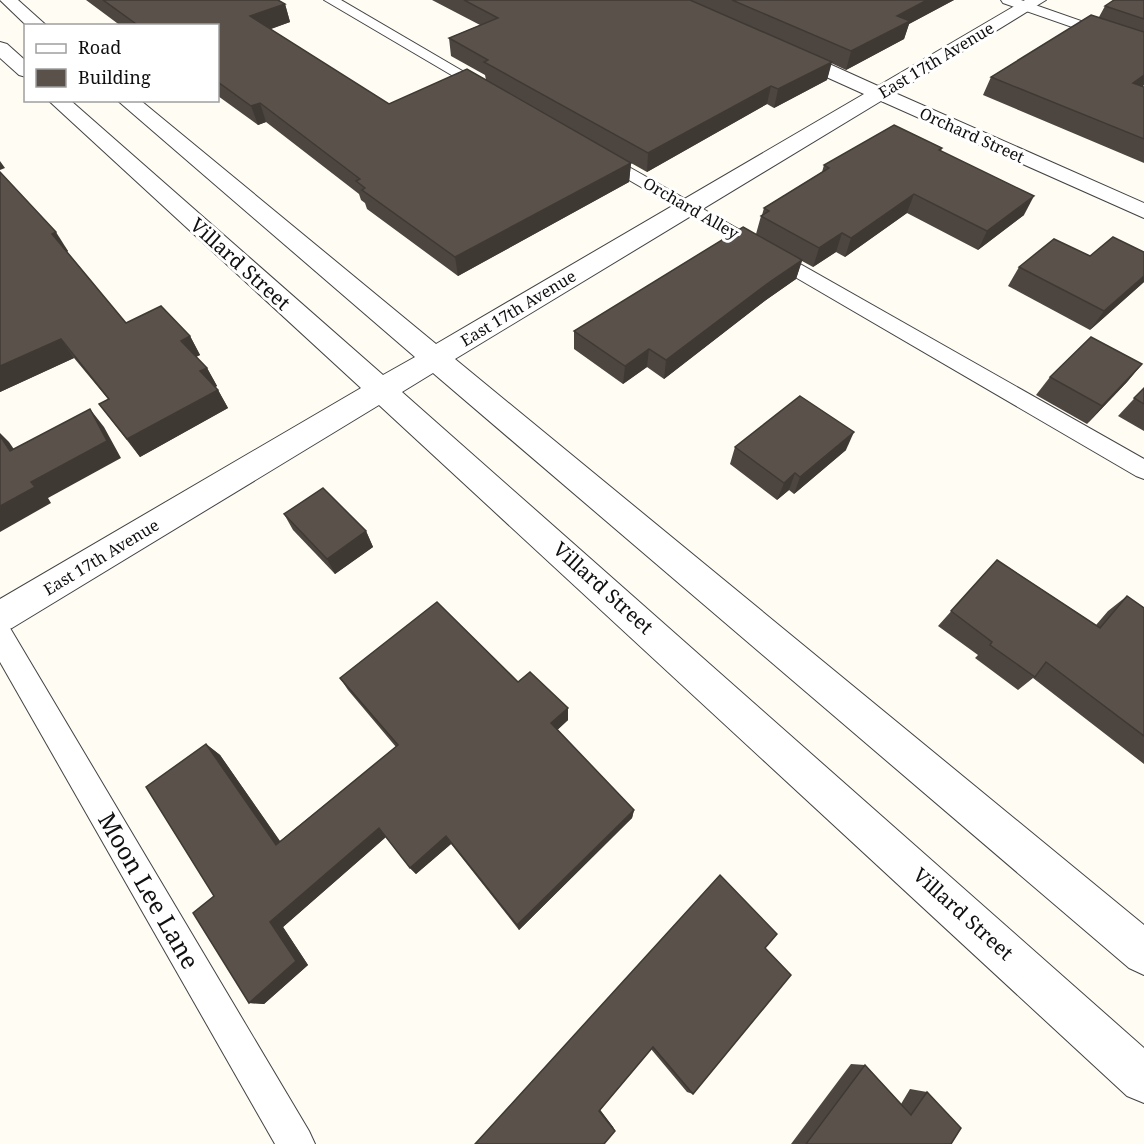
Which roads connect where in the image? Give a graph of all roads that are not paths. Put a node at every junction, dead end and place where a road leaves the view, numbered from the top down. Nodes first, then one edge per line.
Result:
1 (8, 0) edge
2 (331, 0) edge
3 (1008, 0) edge
4 (1031, 3) edge
5 (36, 24) edge
6 (774, 47) edge
7 (0, 48) edge
8 (1144, 48) edge
9 (24, 69) edge
10 (880, 93) junction
11 (503, 99) edge
12 (60, 102) edge
13 (129, 102) edge
14 (584, 146) edge
15 (689, 207) junction
16 (1144, 211) edge
17 (434, 358) junction
18 (381, 390) junction
19 (1144, 470) edge
20 (0, 616) edge
21 (0, 637) edge
22 (1144, 952) edge
23 (1144, 1079) edge
24 (296, 1144) edge

1 - 5 street
2 - 11 lane
3 - 4 lane
4 - 8 lane
4 - 10 street, East 17th Avenue
6 - 10 street, Orchard Street
7 - 9 street
10 - 15 street, East 17th Avenue
10 - 16 street, Orchard Street
12 - 18 street, Villard Street
13 - 17 street
14 - 15 lane, Orchard Alley
15 - 17 street, East 17th Avenue
15 - 19 lane, Orchard Alley
17 - 18 street, East 17th Avenue
17 - 22 street
18 - 20 street, East 17th Avenue
18 - 23 street, Villard Street
21 - 24 lane, Moon Lee Lane

